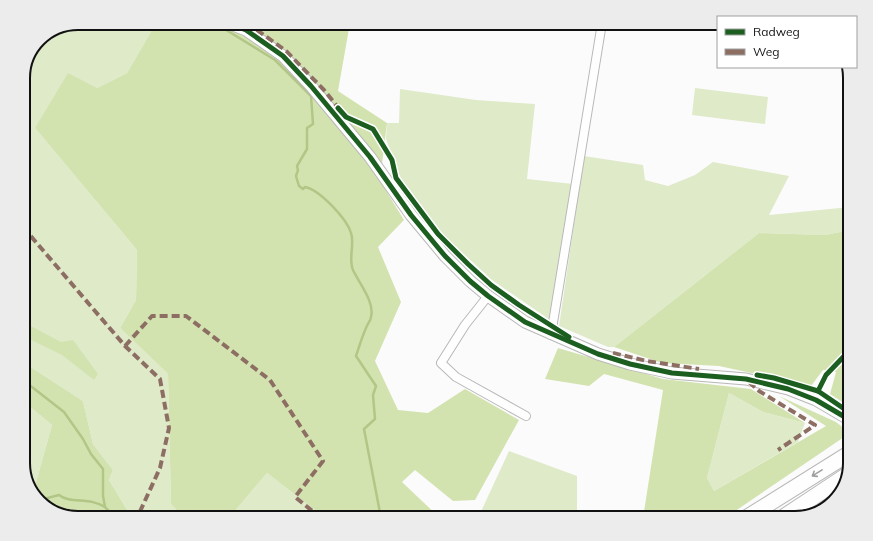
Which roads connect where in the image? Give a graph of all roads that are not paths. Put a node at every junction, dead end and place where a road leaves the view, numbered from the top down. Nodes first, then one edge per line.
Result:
1 (250, 30) edge
2 (601, 30) edge
3 (488, 296) junction
4 (551, 334) junction
5 (526, 416) dead end
6 (843, 416) edge
7 (843, 457) edge
8 (839, 480) edge
9 (757, 511) edge
10 (793, 511) edge

1 - 3 street
2 - 4 street
3 - 4 street
3 - 5 street
4 - 6 street
7 -> 9 highway
8 - 10 highway

